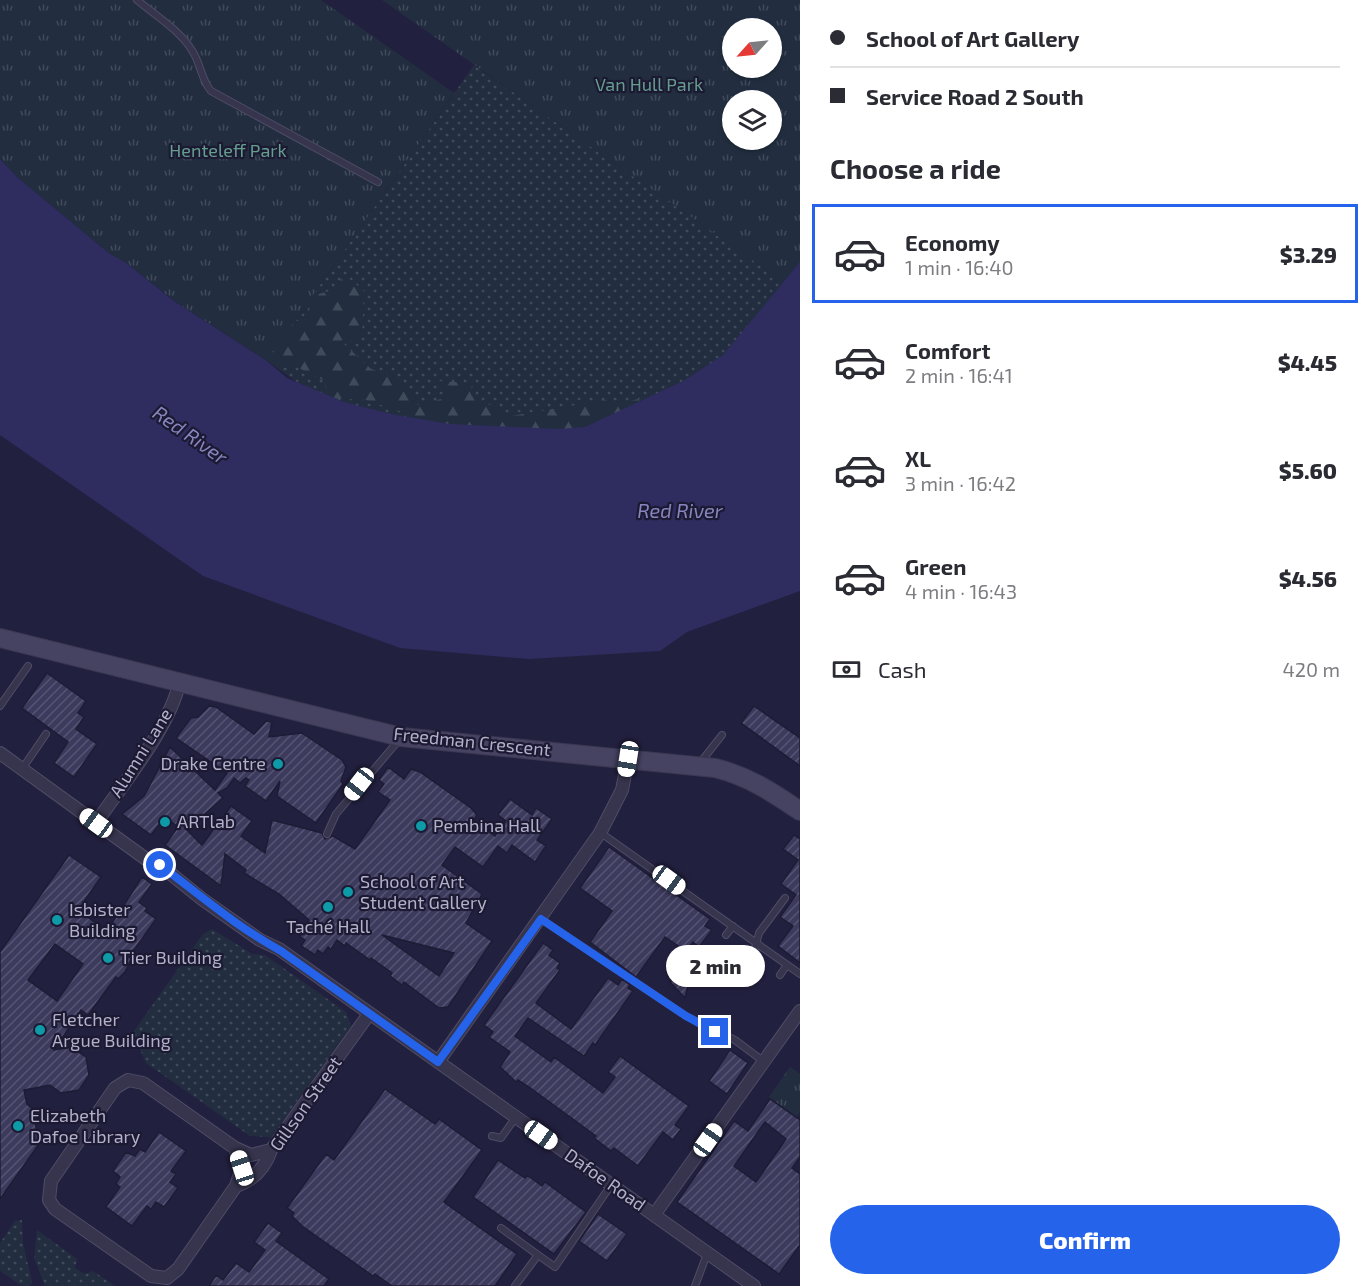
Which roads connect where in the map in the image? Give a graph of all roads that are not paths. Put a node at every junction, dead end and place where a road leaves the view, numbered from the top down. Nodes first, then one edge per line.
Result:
1 (137, 0) edge
2 (378, 182) dead end
3 (0, 638) edge
4 (28, 666) dead end
5 (180, 681) junction
6 (0, 706) edge
7 (46, 734) dead end
8 (722, 735) dead end
9 (401, 737) junction
10 (0, 753) edge
11 (628, 759) junction
12 (698, 766) junction
13 (22, 769) junction
14 (800, 811) edge
15 (96, 823) junction
16 (600, 833) junction
17 (327, 834) dead end
18 (645, 853) dead end
19 (641, 860) junction
20 (785, 898) dead end
21 (541, 919) junction
22 (733, 926) junction
23 (726, 935) dead end
24 (756, 943) junction
25 (753, 954) dead end
26 (787, 965) junction
27 (800, 974) edge
28 (780, 975) dead end
29 (800, 1011) edge
30 (369, 1014) junction
31 (763, 1061) junction
32 (438, 1062) junction
33 (516, 1117) junction
34 (492, 1136) dead end
35 (235, 1148) junction
36 (271, 1150) junction
37 (611, 1185) junction
38 (237, 1186) junction
39 (654, 1215) junction
40 (501, 1228) dead end
41 (708, 1253) junction
42 (538, 1255) junction
43 (515, 1286) edge
44 (695, 1286) edge
45 (754, 1286) edge

1 - 2 lane
3 - 5 street, Freedman Crescent
4 - 6 lane
5 - 9 street, Freedman Crescent
5 - 15 street, Alumni Lane
7 - 13 lane
8 - 12 lane
9 - 11 street, Freedman Crescent
9 - 17 lane
10 - 13 street, Dafoe Road
11 - 12 street, Freedman Crescent
11 - 16 street
12 - 14 street, Freedman Crescent
13 - 15 street, Dafoe Road
15 - 30 street, Dafoe Road
16 - 19 lane
16 - 21 street
18 - 19 lane
19 - 22 lane
20 - 24 lane
21 - 31 lane
21 - 32 street
22 - 23 lane
22 - 24 lane
24 - 25 lane
24 - 26 lane
26 - 27 lane
26 - 28 lane
29 - 31 street
30 - 32 street, Dafoe Road
30 - 36 street, Gillson Street
31 - 39 street
32 - 33 street, Dafoe Road
33 - 34 lane
33 - 37 street, Dafoe Road
35 - 36 street
35 - 38 street
35 - 38 street
36 - 38 street, Gillson Street
37 - 39 street, Dafoe Road
37 - 42 lane
39 - 41 street, Dafoe Road
40 - 42 lane
41 - 44 lane
41 - 45 street, Dafoe Road
42 - 43 lane

